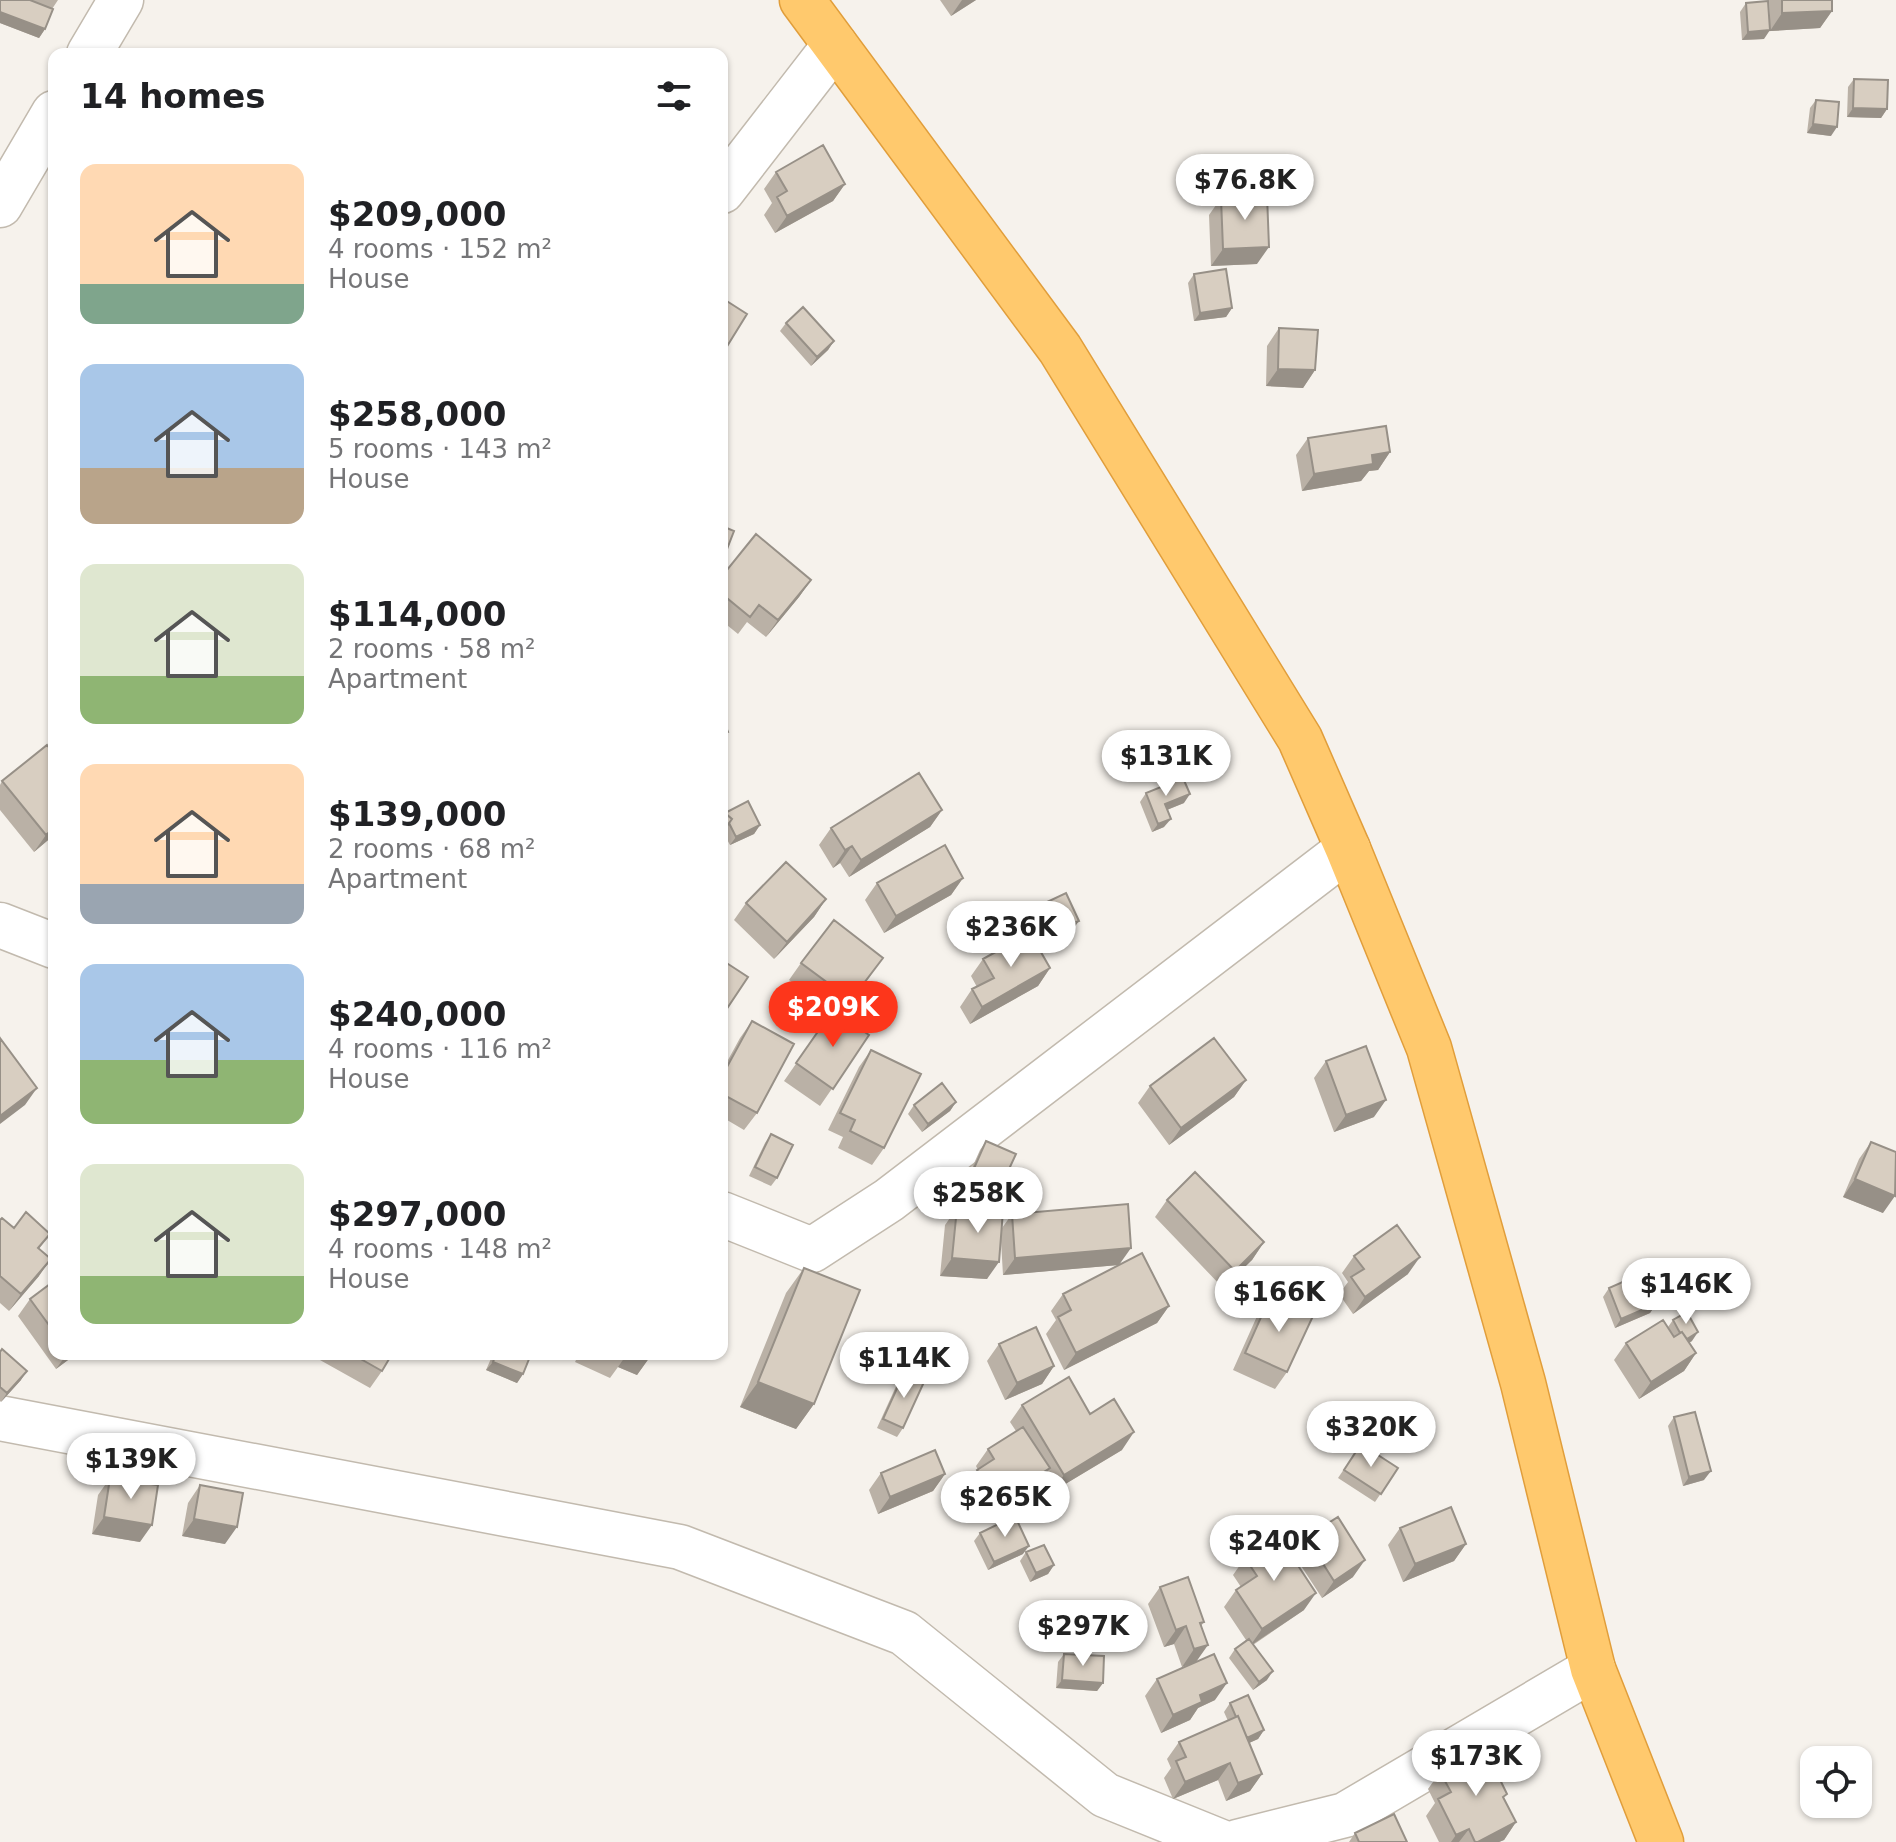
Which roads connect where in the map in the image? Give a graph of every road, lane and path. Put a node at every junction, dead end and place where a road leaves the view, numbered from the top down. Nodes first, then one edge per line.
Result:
1 (121, 0) edge
2 (802, 0) edge
3 (835, 45) junction
4 (93, 48) edge
5 (48, 123) edge
6 (728, 183) edge
7 (0, 205) edge
8 (1348, 849) junction
9 (728, 1216) edge
10 (0, 1418) edge
11 (1593, 1669) junction
12 (1221, 1842) edge
13 (1237, 1842) edge
14 (1661, 1842) edge

1 - 4 street
2 - 3 highway
3 - 6 street
3 - 8 highway
5 - 7 street
8 - 9 street
8 - 11 highway
10 - 12 street
11 - 13 street
11 - 14 highway

